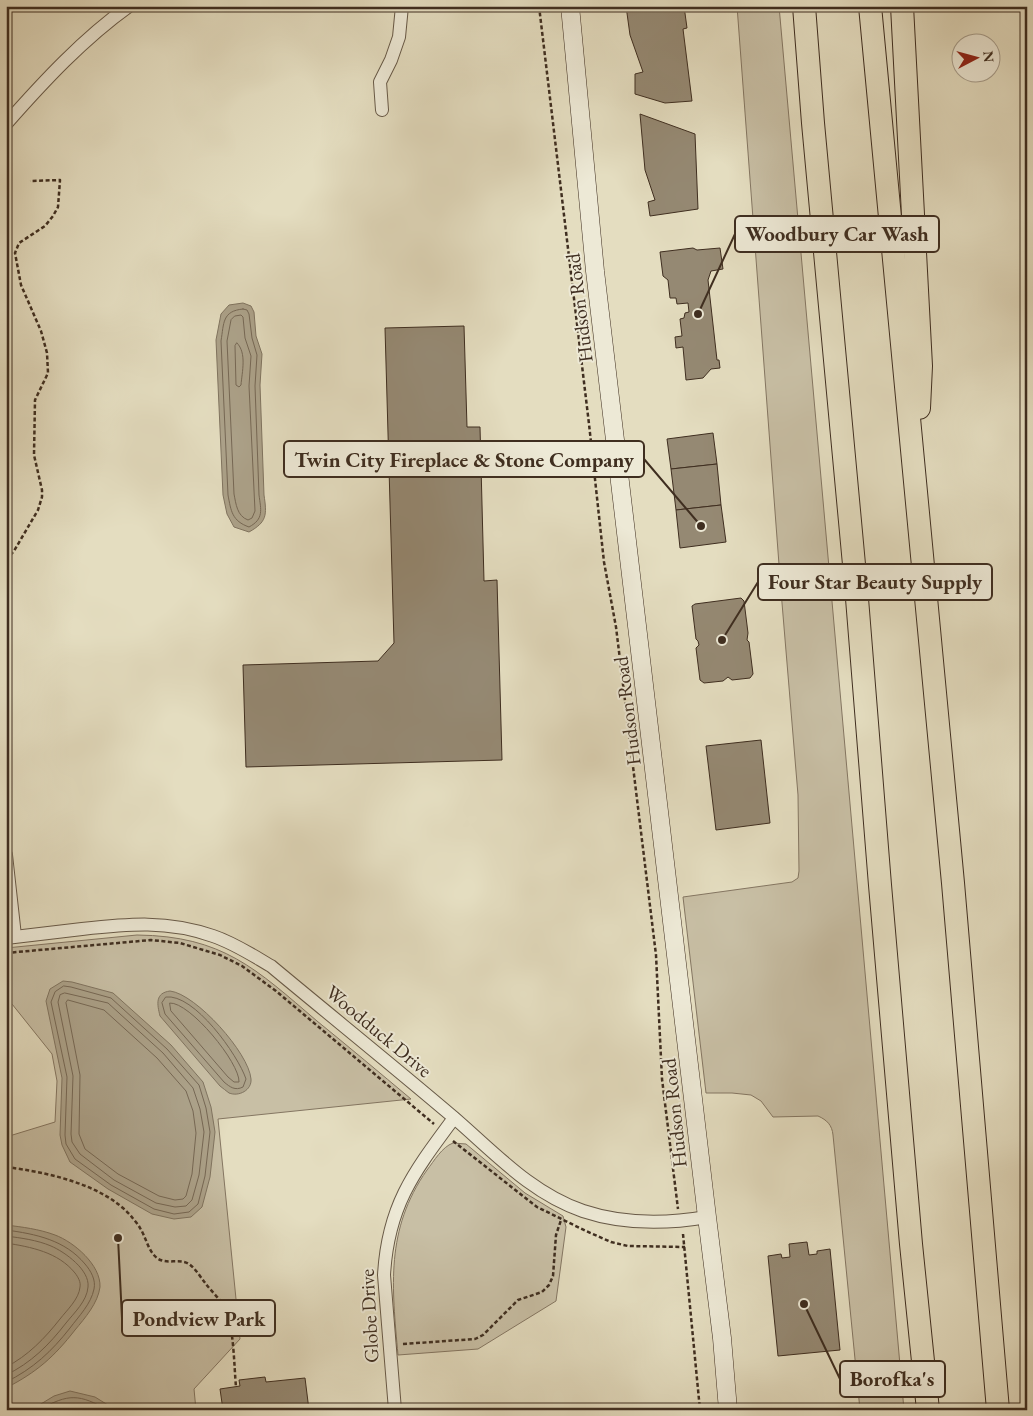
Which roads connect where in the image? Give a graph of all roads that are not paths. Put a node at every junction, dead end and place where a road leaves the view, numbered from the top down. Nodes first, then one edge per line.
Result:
1 (129, 6) edge
2 (402, 6) edge
3 (570, 6) edge
4 (870, 6) edge
5 (902, 6) edge
6 (804, 10) edge
7 (382, 110) dead end
8 (6, 124) edge
9 (915, 491) junction
10 (6, 855) edge
11 (11, 937) edge
12 (454, 1118) junction
13 (707, 1217) junction
14 (911, 1244) junction
15 (395, 1410) edge
16 (728, 1410) edge
17 (918, 1410) edge
18 (928, 1410) edge
19 (998, 1410) edge

1 - 8 street
2 - 7 street
3 - 13 street, Hudson Road
4 - 9 highway
5 - 9 highway
6 - 14 highway
9 - 19 highway
10 - 11 street
11 - 12 street, Woodduck Drive
12 - 13 street, Woodduck Drive
12 - 15 street, Globe Drive
13 - 16 street, Hudson Road
14 - 17 highway
14 - 18 highway

